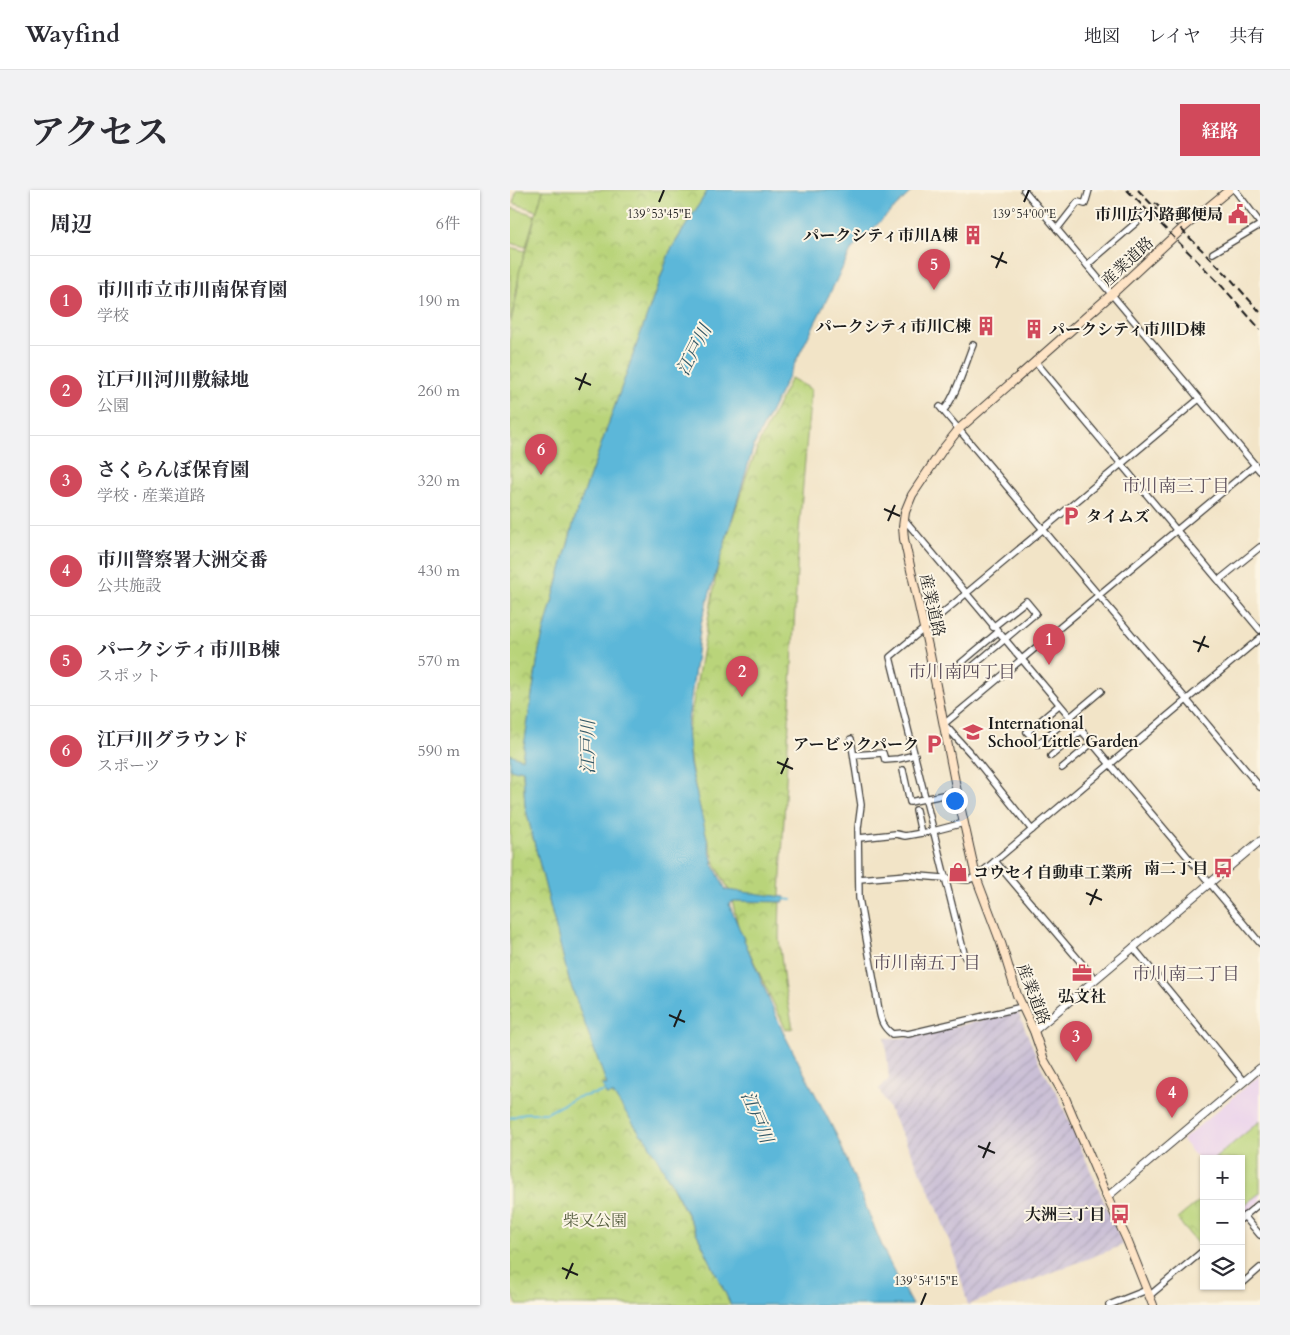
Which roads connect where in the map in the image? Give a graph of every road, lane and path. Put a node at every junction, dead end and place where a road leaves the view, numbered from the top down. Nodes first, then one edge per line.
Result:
1 (1024, 190) edge
2 (1090, 190) edge
3 (1230, 190) edge
4 (1234, 190) edge
5 (1145, 215) dead end
6 (1260, 224) edge
7 (1056, 229) junction
8 (1213, 253) dead end
9 (1087, 265) junction
10 (1112, 294) junction
11 (973, 345) dead end
12 (1035, 362) junction
13 (1199, 399) junction
14 (959, 429) junction
15 (1121, 463) junction
16 (1255, 465) junction
17 (1260, 471) edge
18 (904, 519) junction
19 (1043, 529) junction
20 (1176, 530) junction
21 (1260, 547) edge
22 (1219, 580) junction
23 (966, 594) junction
24 (1099, 594) junction
25 (994, 627) junction
26 (925, 628) junction
27 (1260, 630) edge
28 (998, 632) junction
29 (1260, 638) edge
30 (1004, 639) junction
31 (1022, 660) junction
32 (961, 663) dead end
33 (973, 666) dead end
34 (1101, 692) dead end
35 (1187, 700) junction
36 (1059, 705) junction
37 (1070, 718) junction
38 (944, 724) junction
39 (1081, 731) junction
40 (851, 739) dead end
41 (1092, 743) junction
42 (854, 755) junction
43 (915, 755) junction
44 (1051, 756) dead end
45 (1110, 765) junction
46 (1062, 768) dead end
47 (903, 770) dead end
48 (1260, 787) edge
49 (957, 792) junction
50 (925, 798) junction
51 (916, 810) dead end
52 (964, 823) junction
53 (1032, 830) junction
54 (933, 831) junction
55 (921, 833) junction
56 (859, 838) junction
57 (1260, 842) edge
58 (995, 861) junction
59 (976, 876) junction
60 (945, 878) junction
61 (859, 879) junction
62 (1210, 883) junction
63 (1260, 943) edge
64 (1133, 947) junction
65 (965, 957) dead end
66 (1095, 979) junction
67 (1022, 1007) junction
68 (1034, 1031) junction
69 (1260, 1068) edge
70 (1244, 1082) junction
71 (1106, 1197) junction
72 (1260, 1203) edge
73 (1245, 1216) edge
74 (1245, 1220) edge
75 (1260, 1235) edge
76 (1200, 1253) edge
77 (1260, 1268) edge
78 (1245, 1281) edge
79 (1148, 1293) junction
80 (1109, 1305) edge
81 (1153, 1305) edge

1 - 7 street
2 - 7 street
3 - 10 main road, 産業道路
4 - 6 street
5 - 9 street
6 - 8 street
7 - 9 street
9 - 10 street
10 - 12 main road, 産業道路
10 - 13 street
11 - 14 street
12 - 14 main road, 産業道路
12 - 15 street
13 - 15 street
13 - 16 street
14 - 18 main road, 産業道路
14 - 19 street
15 - 19 street
15 - 20 street
16 - 17 street
16 - 20 street
18 - 23 street
18 - 26 main road, 産業道路
19 - 23 street
19 - 24 street
20 - 22 street
20 - 24 street
21 - 22 street
22 - 27 street
23 - 25 street
23 - 26 street
24 - 31 street
24 - 35 street
25 - 28 street
25 - 30 street
26 - 38 main road, 産業道路
26 - 43 street
28 - 30 street
28 - 32 street
29 - 35 street
30 - 31 street
30 - 33 street
31 - 36 street
31 - 38 street
34 - 37 street
35 - 45 street
35 - 48 street
36 - 37 street
36 - 37 street
37 - 39 street
38 - 49 main road, 産業道路
38 - 53 street
39 - 41 street
39 - 44 street
40 - 42 street
41 - 45 street
41 - 46 street
42 - 43 street
42 - 56 street
43 - 50 street
45 - 53 street
45 - 62 street
47 - 50 street
49 - 50 street
49 - 52 main road, 産業道路
50 - 54 street
51 - 55 street
52 - 54 street
52 - 59 main road, 産業道路
53 - 58 street
54 - 55 street
54 - 60 street
55 - 56 street
56 - 61 street
57 - 62 street
58 - 59 street
58 - 66 street
59 - 60 street
59 - 67 main road, 産業道路
60 - 61 street
60 - 65 street
61 - 67 street
62 - 63 street
62 - 64 street
64 - 66 street
64 - 70 street
66 - 68 street
67 - 68 main road, 産業道路
68 - 71 main road, 産業道路
69 - 70 street
70 - 71 street
71 - 79 main road, 産業道路
72 - 73 street
74 - 75 street
76 - 79 street
77 - 78 street
79 - 80 street
79 - 81 main road, 産業道路

